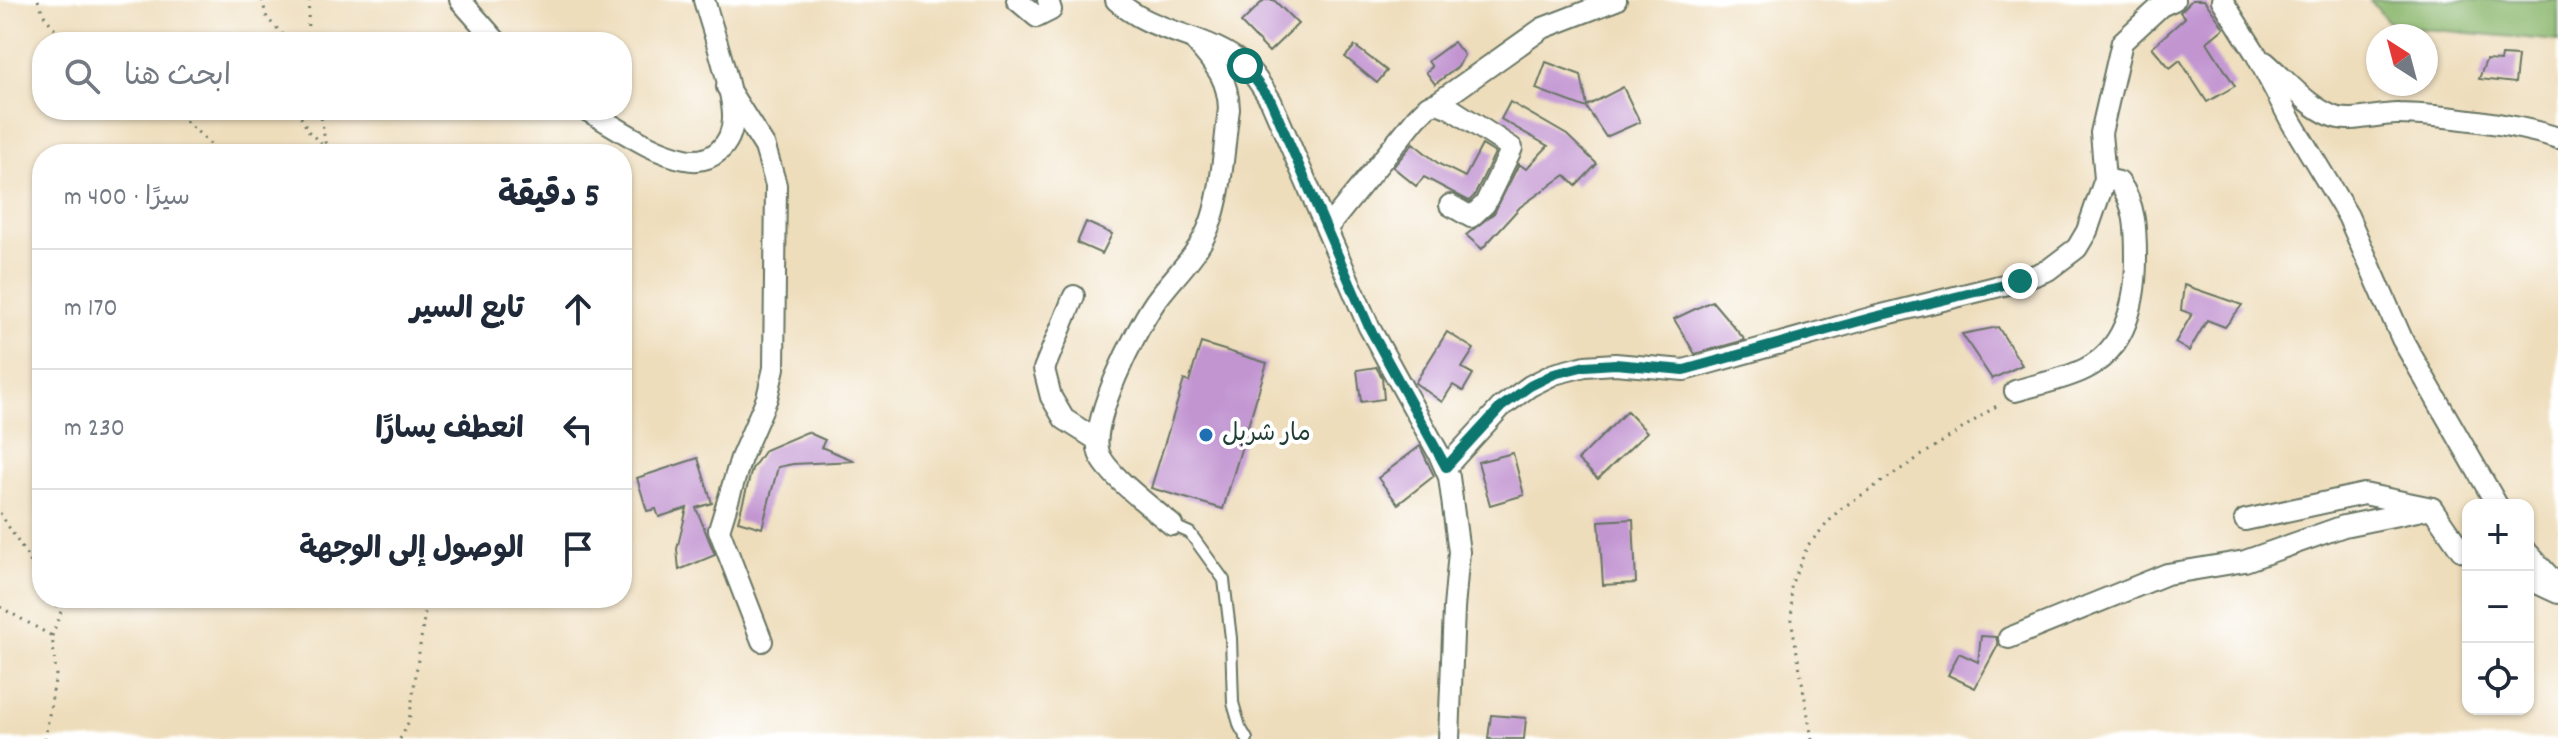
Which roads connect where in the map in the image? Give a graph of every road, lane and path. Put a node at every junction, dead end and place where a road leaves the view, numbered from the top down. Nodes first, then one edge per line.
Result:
1 (38, 0) edge
2 (262, 0) edge
3 (309, 0) edge
4 (460, 0) edge
5 (704, 0) edge
6 (1017, 0) edge
7 (1048, 0) edge
8 (1116, 0) edge
9 (1616, 0) edge
10 (2174, 0) edge
11 (2222, 0) edge
12 (58, 32) edge
13 (280, 32) edge
14 (307, 32) edge
15 (488, 32) edge
16 (1195, 41) junction
17 (2256, 54) junction
18 (727, 87) junction
19 (1437, 103) junction
20 (185, 120) edge
21 (302, 120) edge
22 (322, 120) edge
23 (604, 120) edge
24 (2558, 138) edge
25 (210, 144) edge
26 (322, 144) edge
27 (325, 144) edge
28 (2105, 179) junction
29 (1450, 205) dead end
30 (1327, 228) junction
31 (1074, 296) dead end
32 (2015, 391) joint
33 (1097, 440) junction
34 (1446, 467) junction
35 (2494, 499) edge
36 (2432, 508) junction
37 (0, 513) edge
38 (2245, 520) dead end
39 (1172, 525) joint
40 (2462, 550) edge
41 (2534, 560) edge
42 (32, 564) edge
43 (2534, 582) edge
44 (2558, 586) edge
45 (2558, 593) edge
46 (0, 607) edge
47 (59, 608) edge
48 (426, 608) edge
49 (52, 636) junction
50 (2009, 638) dead end
51 (762, 641) dead end
52 (45, 739) edge
53 (400, 739) edge
54 (1247, 739) edge
55 (1449, 739) edge
56 (1812, 739) edge

1 - 12 path
2 - 13 path
3 - 14 path
4 - 15 street
5 - 18 street
6 - 7 street
8 - 16 street
9 - 19 street
10 - 28 street
11 - 17 street
16 - 30 street
16 - 33 street
17 - 24 street
17 - 35 street
18 - 23 street
18 - 51 street
19 - 29 street
19 - 30 street
20 - 25 path
21 - 26 path
22 - 27 path
28 - 32 street
28 - 34 street
30 - 34 street
31 - 33 street
32 - 56 path
33 - 39 street
34 - 55 street
36 - 38 street
36 - 40 street
36 - 50 street
37 - 42 path
39 - 54 lane
41 - 44 street
43 - 45 street
46 - 49 path
47 - 49 path
48 - 53 path
49 - 52 path

